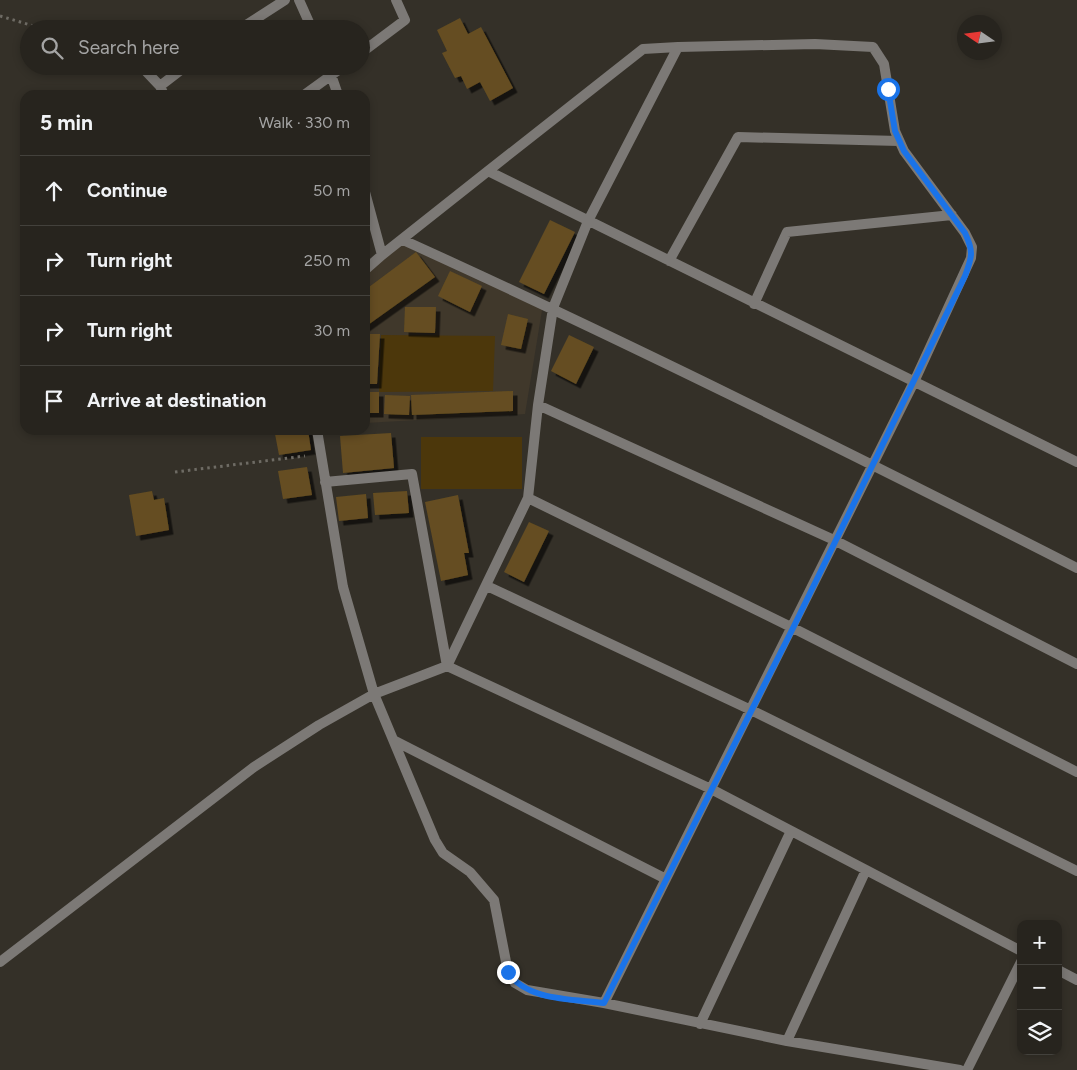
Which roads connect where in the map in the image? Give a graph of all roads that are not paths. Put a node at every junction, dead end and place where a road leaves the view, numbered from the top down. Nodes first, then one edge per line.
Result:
1 (285, 0) edge
2 (299, 0) edge
3 (396, 0) edge
4 (254, 20) edge
5 (308, 20) edge
6 (370, 46) edge
7 (678, 47) junction
8 (149, 75) edge
9 (177, 75) edge
10 (326, 75) edge
11 (331, 75) edge
12 (162, 90) edge
13 (309, 90) edge
14 (336, 90) edge
15 (899, 141) junction
16 (488, 171) junction
17 (370, 210) edge
18 (952, 215) junction
19 (588, 221) junction
20 (403, 240) junction
21 (382, 254) junction
22 (669, 261) junction
23 (370, 265) edge
24 (754, 304) junction
25 (553, 308) junction
26 (914, 382) junction
27 (538, 405) junction
28 (318, 435) edge
29 (1077, 462) edge
30 (873, 464) junction
31 (325, 482) junction
32 (528, 498) junction
33 (834, 540) junction
34 (1077, 568) edge
35 (488, 586) junction
36 (793, 628) junction
37 (1077, 664) edge
38 (447, 666) junction
39 (374, 694) junction
40 (751, 710) junction
41 (395, 741) junction
42 (1077, 772) edge
43 (711, 789) junction
44 (791, 831) junction
45 (866, 870) junction
46 (1077, 871) edge
47 (666, 879) junction
48 (1017, 949) edge
49 (0, 962) edge
50 (1020, 965) edge
51 (1062, 972) edge
52 (1077, 980) edge
53 (604, 1003) junction
54 (700, 1024) junction
55 (787, 1041) junction
56 (960, 1070) edge
57 (967, 1070) edge

1 - 4 street
2 - 5 street
3 - 6 street
7 - 15 street
7 - 16 street
7 - 19 street
8 - 12 street
9 - 12 street
10 - 13 street
11 - 14 street
15 - 18 street
15 - 22 street
16 - 19 street
16 - 20 street
17 - 21 street
18 - 24 street
18 - 26 street
19 - 22 street
19 - 25 street
20 - 21 street
20 - 25 street
21 - 23 street
22 - 24 street
24 - 26 street
25 - 27 street
25 - 30 street
26 - 29 street
26 - 30 street
27 - 32 street
27 - 33 street
28 - 31 street
30 - 33 street
30 - 34 street
31 - 38 street
31 - 39 street
32 - 35 street
32 - 36 street
33 - 36 street
33 - 37 street
35 - 38 street
35 - 40 street
36 - 40 street
36 - 42 street
38 - 39 street
38 - 43 street
39 - 41 street
39 - 49 street
40 - 43 street
40 - 46 street
41 - 47 street
41 - 53 street
43 - 44 street
43 - 47 street
44 - 45 street
44 - 54 street
45 - 48 street
45 - 55 street
47 - 53 street
50 - 57 street
51 - 52 street
53 - 54 street
54 - 55 street
55 - 56 street

